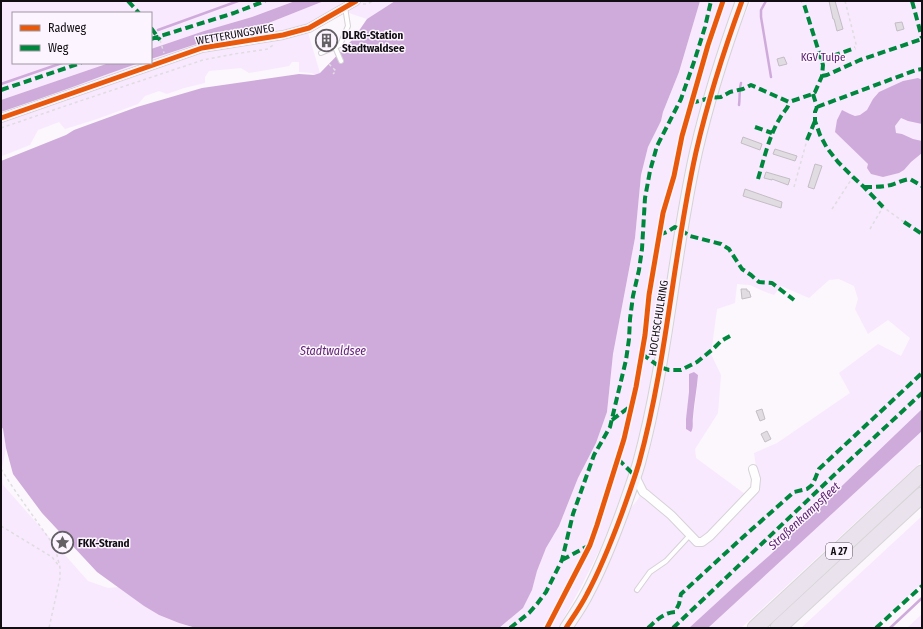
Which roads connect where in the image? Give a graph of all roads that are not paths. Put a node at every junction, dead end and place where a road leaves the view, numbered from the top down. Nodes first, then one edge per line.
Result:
1 (742, 1) edge
2 (358, 2) edge
3 (344, 7) junction
4 (335, 47) junction
5 (321, 53) dead end
6 (341, 61) dead end
7 (1, 118) edge
8 (753, 470) dead end
9 (922, 473) edge
10 (635, 476) junction
11 (643, 492) junction
12 (922, 495) edge
13 (627, 499) junction
14 (691, 535) junction
15 (636, 590) dead end
16 (566, 628) edge
17 (755, 628) edge
18 (778, 628) edge

1 - 10 street, HOCHSCHULRING
2 - 3 street, WETTERUNGSWEG
3 - 4 lane
3 - 7 street, WETTERUNGSWEG
4 - 5 lane
4 - 6 lane
8 - 14 street
9 - 17 highway, A 27
10 - 11 street
10 - 13 street, HOCHSCHULRING
11 - 13 street
11 - 14 street
12 - 18 highway, A 27
13 - 16 street, HOCHSCHULRING
14 - 15 lane

